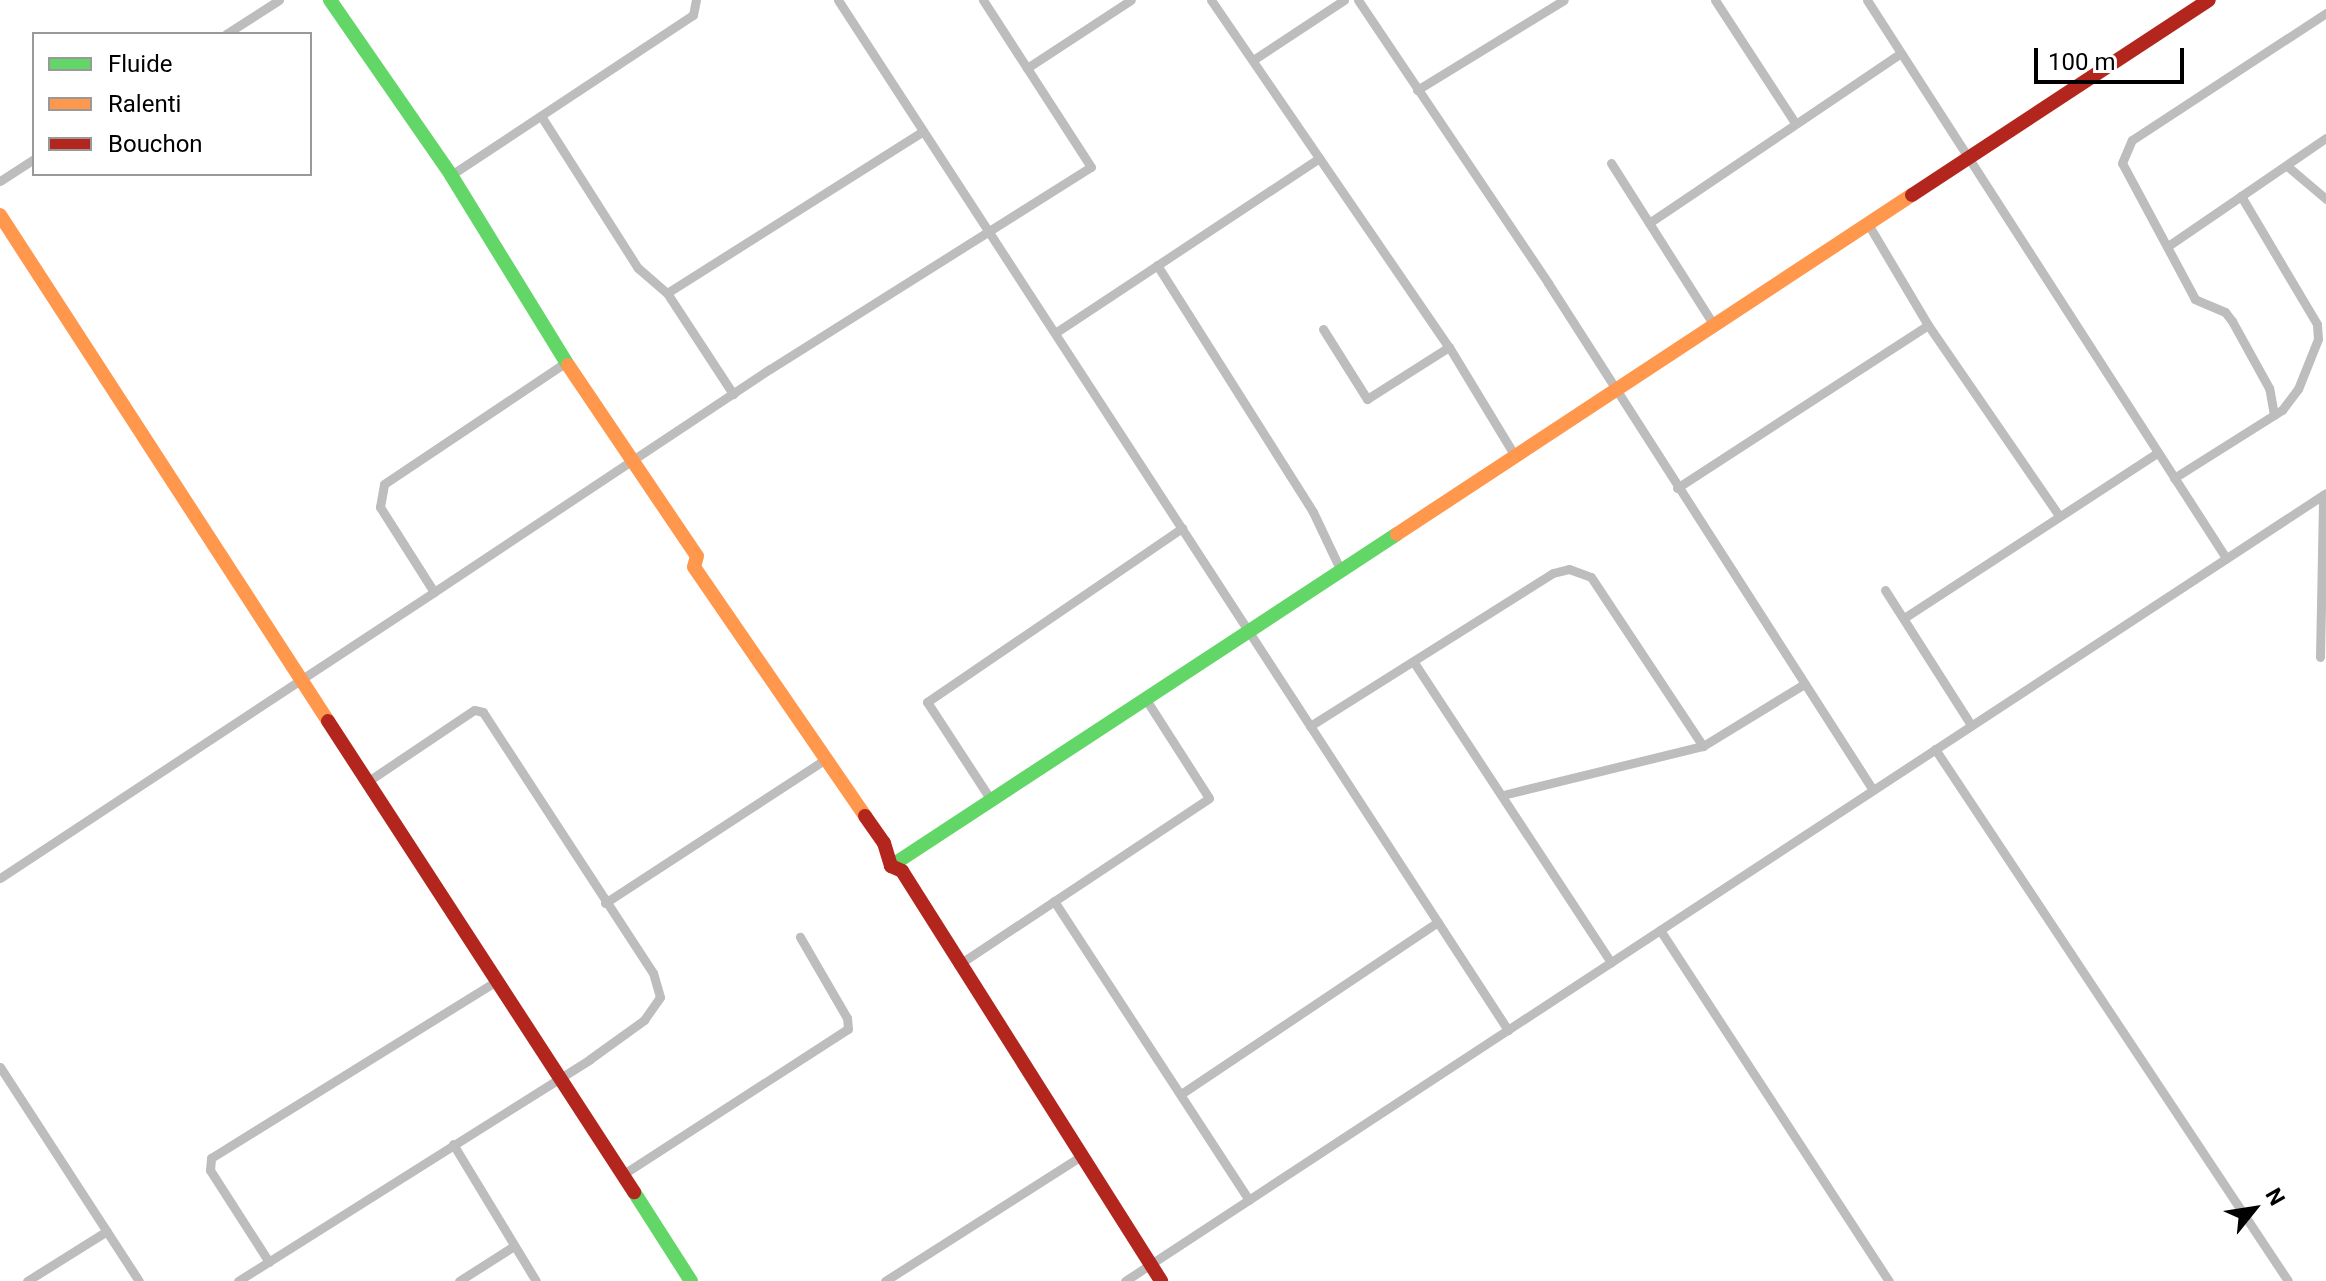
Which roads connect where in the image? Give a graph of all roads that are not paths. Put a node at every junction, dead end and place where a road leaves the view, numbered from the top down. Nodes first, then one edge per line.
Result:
1 (279, 0) edge
2 (330, 0) edge
3 (696, 0) edge
4 (838, 0) edge
5 (983, 0) edge
6 (1131, 0) edge
7 (1211, 0) edge
8 (1344, 0) edge
9 (1358, 0) edge
10 (1564, 0) edge
11 (1715, 0) edge
12 (1867, 0) edge
13 (2209, 0) edge
14 (2326, 13) edge
15 (229, 32) edge
16 (1900, 54) junction
17 (1253, 60) junction
18 (1027, 68) junction
19 (1417, 90) junction
20 (541, 116) junction
21 (1794, 121) junction
22 (923, 131) junction
23 (2326, 138) edge
24 (1319, 158) junction
25 (1967, 159) junction
26 (32, 160) edge
27 (1611, 163) dead end
28 (2287, 166) junction
29 (451, 175) junction
30 (0, 181) edge
31 (2241, 196) junction
32 (2326, 199) edge
33 (0, 215) edge
34 (1649, 223) junction
35 (1868, 224) junction
36 (989, 231) junction
37 (2168, 246) junction
38 (1157, 265) junction
39 (667, 293) junction
40 (1714, 325) junction
41 (1928, 325) junction
42 (1323, 329) dead end
43 (1055, 333) junction
44 (1449, 347) junction
45 (565, 363) junction
46 (1614, 391) junction
47 (733, 394) junction
48 (2274, 415) junction
49 (2157, 453) junction
50 (1515, 456) junction
51 (633, 464) junction
52 (2174, 478) junction
53 (1677, 488) junction
54 (2324, 494) edge
55 (2058, 514) junction
56 (1182, 528) junction
57 (2226, 558) junction
58 (1341, 571) junction
59 (1885, 590) dead end
60 (434, 592) junction
61 (1904, 618) junction
62 (1249, 631) junction
63 (2320, 657) dead end
64 (1415, 664) junction
65 (301, 679) junction
66 (1804, 684) junction
67 (1145, 698) junction
68 (1971, 725) junction
69 (1310, 726) junction
70 (1703, 746) junction
71 (1935, 749) junction
72 (826, 759) junction
73 (367, 782) junction
74 (1873, 790) junction
75 (1503, 795) junction
76 (991, 800) junction
77 (891, 866) junction
78 (0, 878) edge
79 (1054, 901) junction
80 (605, 903) junction
81 (1438, 922) junction
82 (1660, 930) junction
83 (800, 937) dead end
84 (1611, 962) junction
85 (958, 965) junction
86 (496, 981) junction
87 (1508, 1030) junction
88 (0, 1067) edge
89 (559, 1077) junction
90 (1181, 1094) junction
91 (453, 1144) junction
92 (1083, 1155) junction
93 (622, 1175) junction
94 (1249, 1200) junction
95 (107, 1231) junction
96 (514, 1246) junction
97 (269, 1262) junction
98 (1150, 1264) junction
99 (27, 1281) edge
100 (139, 1281) edge
101 (238, 1281) edge
102 (459, 1281) edge
103 (536, 1281) edge
104 (691, 1281) edge
105 (885, 1281) edge
106 (1125, 1281) edge
107 (1161, 1281) edge
108 (1889, 1281) edge
109 (2288, 1281) edge

1 - 15 street
2 - 29 street
3 - 20 street
4 - 22 street
5 - 18 street
6 - 18 street
7 - 17 street
8 - 17 street
9 - 19 street
10 - 19 street
11 - 21 street
12 - 16 street
13 - 25 street
14 - 37 street
16 - 21 street
16 - 25 street
17 - 24 street
18 - 36 street
19 - 46 street
20 - 29 street
20 - 39 street
21 - 34 street
22 - 36 street
22 - 39 street
23 - 28 street
24 - 38 street
24 - 44 street
25 - 35 street
25 - 49 street
26 - 30 street
27 - 34 street
28 - 31 street
28 - 32 street
29 - 45 street
31 - 37 street
31 - 48 street
33 - 65 street
34 - 40 street
35 - 40 street
35 - 41 street
36 - 43 street
36 - 47 street
37 - 48 street
38 - 43 street
38 - 58 street
39 - 47 street
40 - 46 street
41 - 53 street
41 - 55 street
42 - 44 street
43 - 56 street
44 - 50 street
45 - 51 street
45 - 60 street
46 - 50 street
46 - 53 street
47 - 51 street
48 - 52 street
49 - 52 street
49 - 55 street
50 - 58 street
51 - 60 street
51 - 72 street
52 - 57 street
53 - 66 street
54 - 57 street
54 - 63 street
55 - 61 street
56 - 62 street
56 - 76 street
57 - 68 street
58 - 62 street
59 - 61 street
60 - 65 street
61 - 68 street
62 - 67 street
62 - 69 street
64 - 69 street
64 - 70 street
64 - 75 street
65 - 73 street
65 - 78 street
66 - 70 street
66 - 74 street
67 - 76 street
67 - 79 street
68 - 71 street
69 - 81 street
70 - 75 street
71 - 74 street
71 - 109 street
72 - 77 street
72 - 80 street
73 - 80 street
73 - 86 street
74 - 82 street
75 - 84 street
76 - 77 street
77 - 85 street
79 - 85 street
79 - 90 street
80 - 89 street
81 - 87 street
81 - 90 street
82 - 84 street
82 - 108 street
83 - 93 street
84 - 87 street
85 - 92 street
86 - 89 street
86 - 97 street
87 - 94 street
88 - 95 street
89 - 91 street
89 - 93 street
90 - 94 street
91 - 96 street
91 - 97 street
92 - 98 street
92 - 105 street
93 - 104 street
94 - 98 street
95 - 99 street
95 - 100 street
96 - 102 street
96 - 103 street
97 - 101 street
98 - 106 street
98 - 107 street

